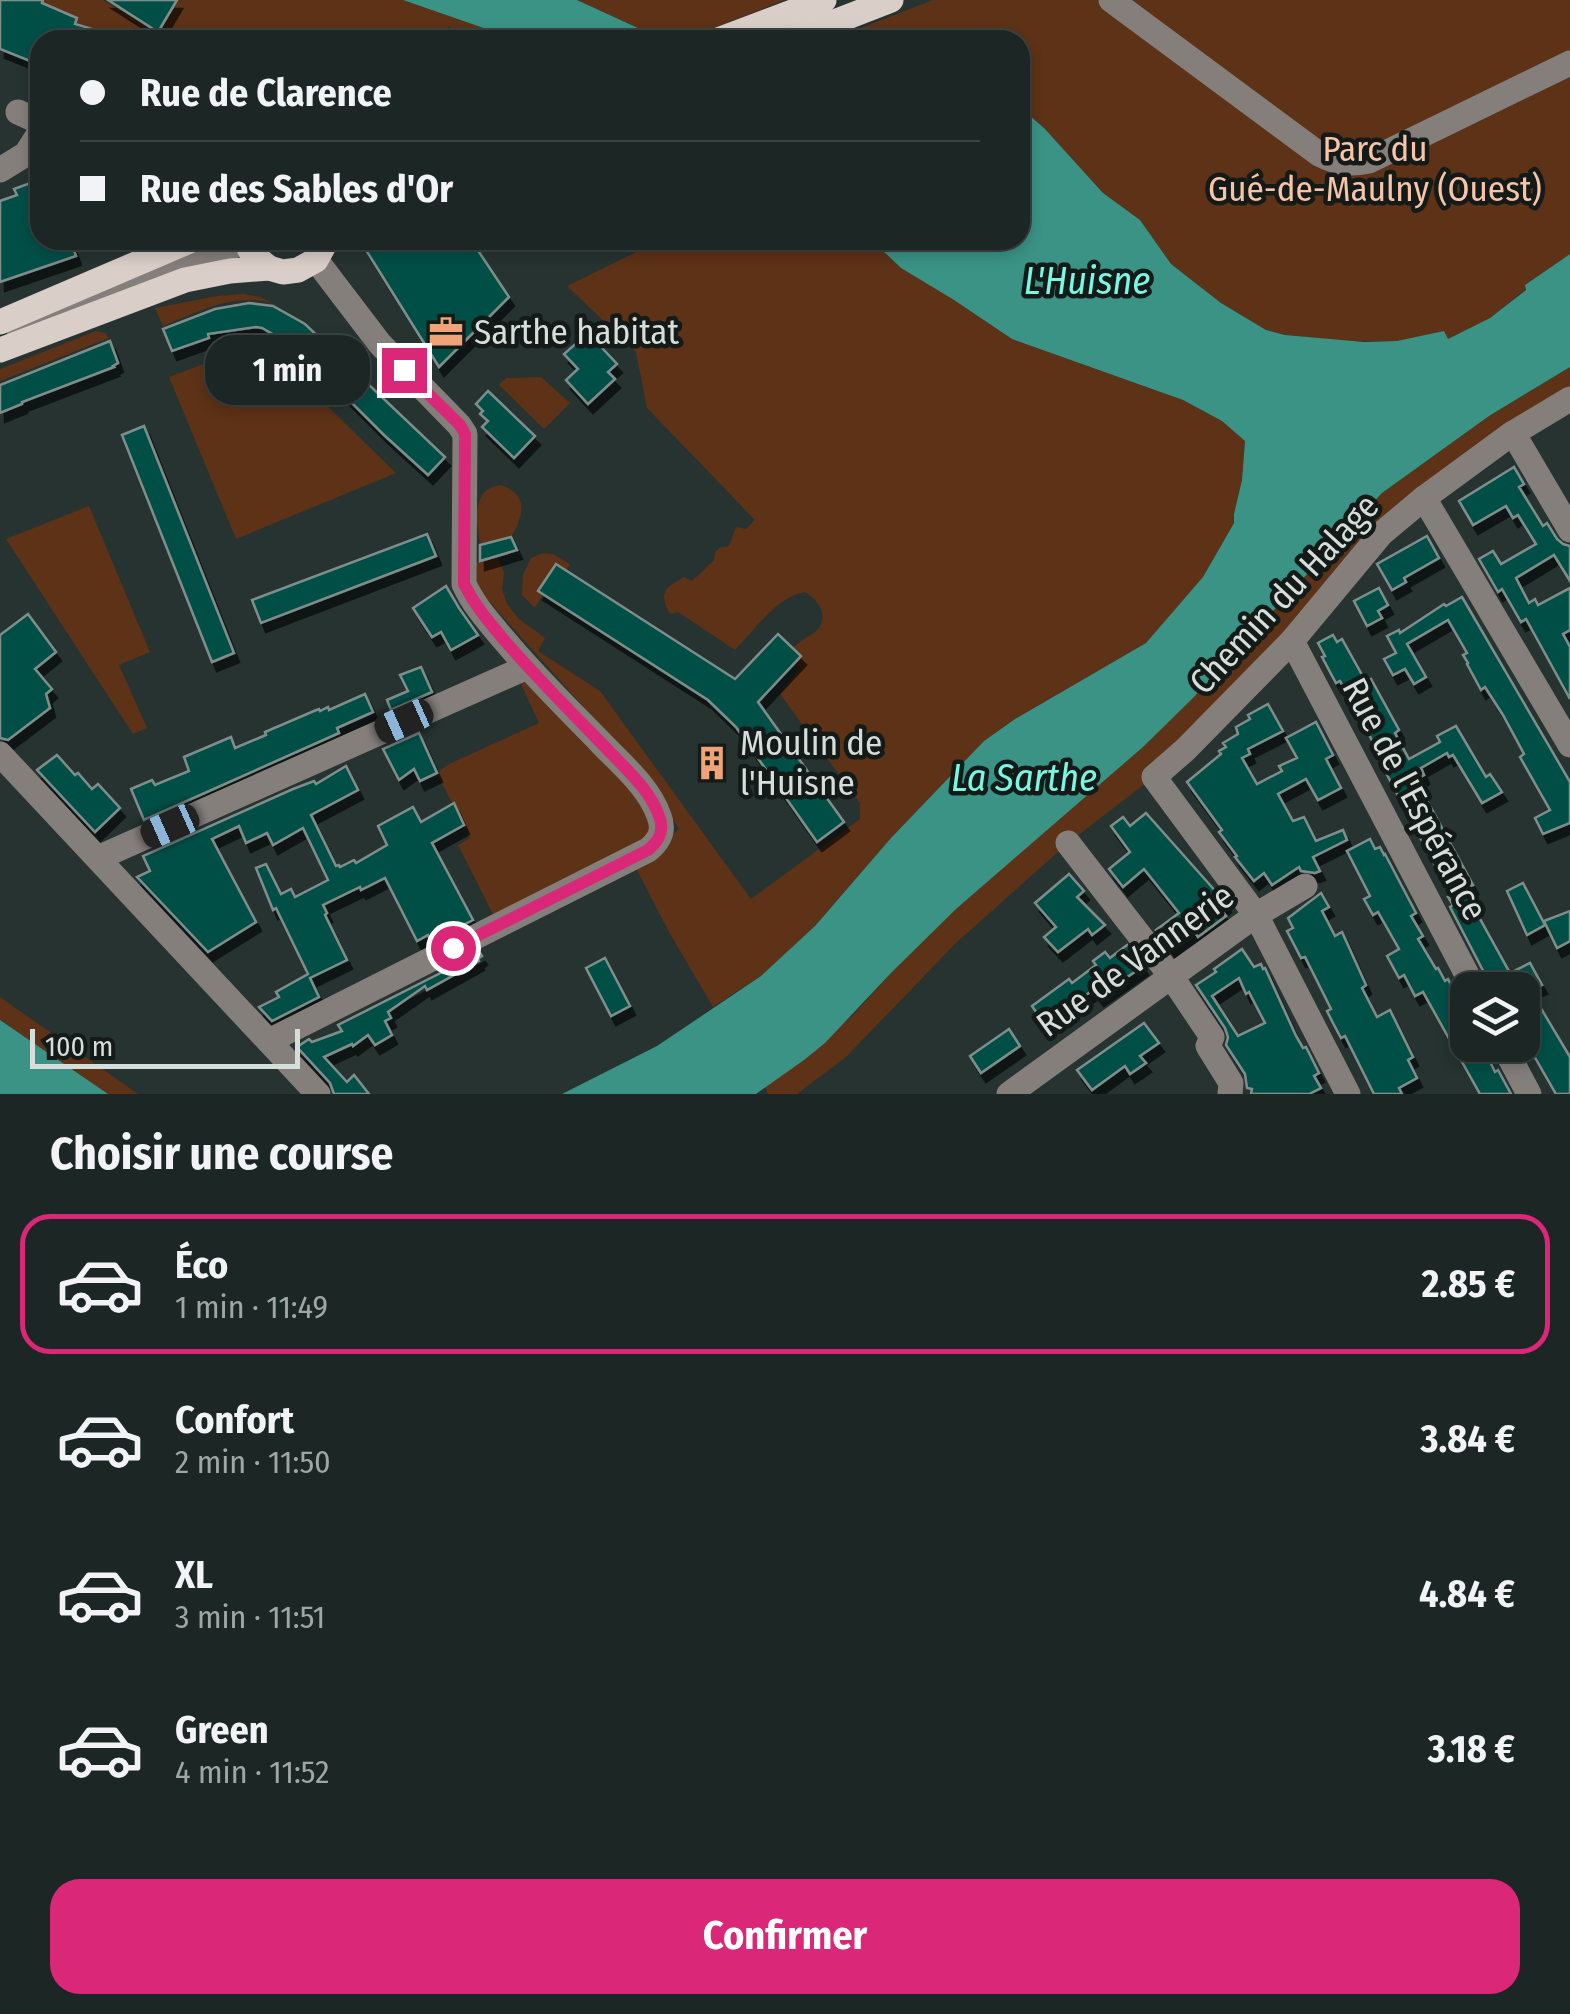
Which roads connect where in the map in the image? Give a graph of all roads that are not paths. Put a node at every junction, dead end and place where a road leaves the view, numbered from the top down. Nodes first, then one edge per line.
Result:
1 (824, 0) edge
2 (859, 0) edge
3 (891, 0) edge
4 (1111, 0) edge
5 (795, 27) edge
6 (1570, 63) edge
7 (30, 148) edge
8 (0, 170) edge
9 (169, 250) edge
10 (221, 250) edge
11 (250, 250) edge
12 (322, 250) edge
13 (268, 268) junction
14 (0, 322) edge
15 (0, 338) edge
16 (0, 350) edge
17 (1570, 399) edge
18 (1513, 434) junction
19 (1424, 498) junction
20 (1570, 530) edge
21 (1292, 641) junction
22 (527, 667) junction
23 (1570, 745) edge
24 (0, 754) edge
25 (1068, 843) dead end
26 (98, 858) junction
27 (1305, 886) dead end
28 (1256, 915) junction
29 (1465, 972) edge
30 (1171, 976) junction
31 (269, 1041) junction
32 (1512, 1062) edge
33 (1344, 1093) edge
34 (318, 1094) edge
35 (1009, 1094) edge
36 (1230, 1094) edge
37 (1529, 1094) edge

1 - 5 main road
2 - 5 street
3 - 5 main road
4 - 6 street
7 - 8 street
9 - 14 main road
10 - 15 street
11 - 13 main road
12 - 13 main road
12 - 22 street
13 - 16 main road
17 - 18 street, Chemin du Halage
18 - 19 street, Chemin du Halage
18 - 20 street
19 - 21 street, Chemin du Halage
19 - 23 street
21 - 28 street, Chemin du Halage
21 - 29 street, Rue de l'Espérance
22 - 26 street
22 - 31 street
24 - 26 street
25 - 30 street
26 - 31 street
27 - 28 street, Rue de Vannerie
28 - 30 street, Rue de Vannerie
28 - 33 street
30 - 35 street, Rue de Vannerie
30 - 36 street
31 - 34 street
32 - 37 street

